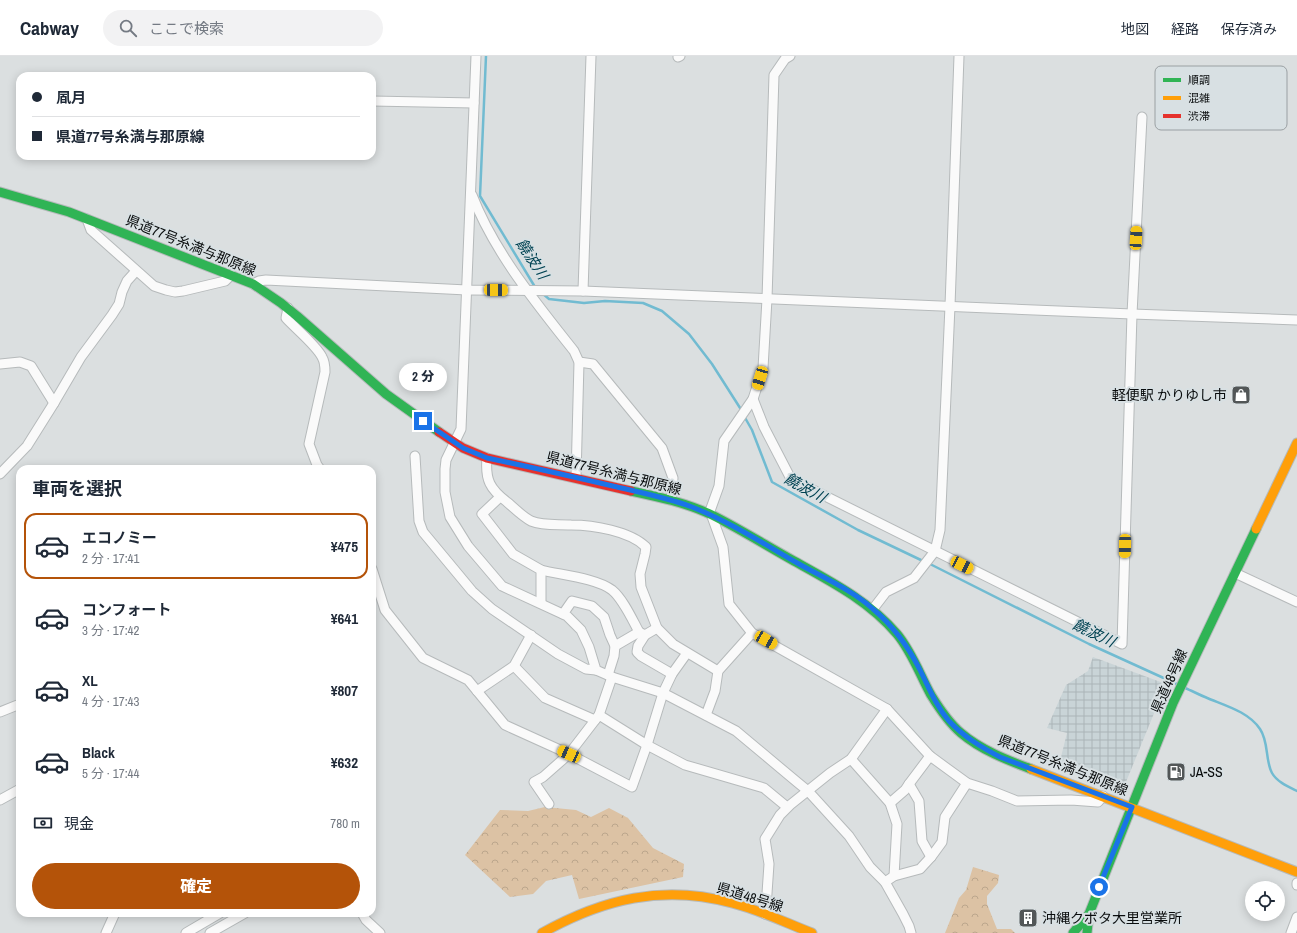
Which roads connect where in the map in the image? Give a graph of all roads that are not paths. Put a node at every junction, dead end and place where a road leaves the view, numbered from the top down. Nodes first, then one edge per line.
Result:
1 (476, 56) edge
2 (591, 56) edge
3 (790, 56) edge
4 (959, 56) edge
5 (376, 100) edge
6 (474, 103) junction
7 (1142, 117) dead end
8 (0, 192) edge
9 (471, 192) junction
10 (87, 219) junction
11 (136, 271) junction
12 (231, 275) junction
13 (252, 284) junction
14 (467, 290) junction
15 (526, 290) junction
16 (583, 291) junction
17 (767, 300) junction
18 (950, 306) junction
19 (288, 308) junction
20 (1132, 314) junction
21 (1297, 320) edge
22 (579, 362) junction
23 (0, 364) edge
24 (753, 399) junction
25 (54, 403) junction
26 (1297, 443) edge
27 (455, 444) junction
28 (415, 456) dead end
29 (487, 458) junction
30 (317, 465) edge
31 (0, 474) edge
32 (576, 477) junction
33 (500, 497) junction
34 (671, 500) junction
35 (712, 515) junction
36 (935, 551) junction
37 (541, 570) junction
38 (1236, 573) junction
39 (376, 581) edge
40 (1296, 599) edge
41 (541, 603) junction
42 (873, 609) junction
43 (563, 614) junction
44 (657, 628) junction
45 (752, 632) junction
46 (642, 634) junction
47 (531, 635) junction
48 (615, 646) junction
49 (687, 653) junction
50 (514, 666) junction
51 (596, 670) junction
52 (718, 671) junction
53 (672, 674) junction
54 (610, 676) junction
55 (477, 691) junction
56 (663, 693) junction
57 (16, 706) edge
58 (887, 709) junction
59 (0, 712) edge
60 (706, 715) junction
61 (597, 718) junction
62 (647, 745) junction
63 (569, 754) junction
64 (930, 756) junction
65 (851, 759) junction
66 (966, 783) junction
67 (909, 784) junction
68 (16, 791) edge
69 (808, 791) junction
70 (1102, 796) junction
71 (0, 800) edge
72 (890, 803) junction
73 (549, 804) dead end
74 (787, 807) junction
75 (1132, 807) junction
76 (931, 857) junction
77 (1297, 872) edge
78 (894, 876) junction
79 (885, 882) junction
80 (765, 914) junction
81 (1088, 914) junction
82 (113, 917) edge
83 (213, 917) edge
84 (238, 917) edge
85 (364, 917) edge
86 (1297, 917) edge
87 (1294, 929) edge
88 (106, 933) edge
89 (186, 933) edge
90 (210, 933) edge
91 (380, 933) edge
92 (542, 933) edge
93 (812, 933) edge
94 (911, 933) edge
95 (1073, 933) edge
96 (1087, 933) edge

1 - 6 street
2 - 16 street
3 - 17 street
4 - 18 street
5 - 6 street
6 - 9 street
7 - 20 street
8 - 10 main road, 県道77号糸満与那原線
9 - 14 street
9 - 15 street
10 - 11 street
10 - 12 main road, 県道77号糸満与那原線
11 - 12 street
11 - 25 street
12 - 13 main road, 県道77号糸満与那原線
13 - 14 street
13 - 19 main road, 県道77号糸満与那原線
14 - 15 street
14 - 27 street
15 - 16 street
15 - 22 street
16 - 17 street
17 - 18 street
17 - 24 street
18 - 20 street
18 - 36 street
19 - 27 main road, 県道77号糸満与那原線
19 - 30 street
20 - 21 street
20 - 36 street
22 - 32 street
22 - 34 street
23 - 25 street
24 - 35 street
24 - 36 street
25 - 31 street
26 - 38 main road, 県道48号線
27 - 29 main road, 県道77号糸満与那原線
27 - 41 street
28 - 47 street
29 - 32 main road, 県道77号糸満与那原線
29 - 33 street
32 - 34 main road, 県道77号糸満与那原線
33 - 37 street
33 - 44 street
34 - 35 main road, 県道77号糸満与那原線
35 - 42 main road, 県道77号糸満与那原線
35 - 45 street
36 - 42 street
37 - 41 street
37 - 46 street
38 - 40 street
38 - 75 main road, 県道48号線
39 - 55 street
41 - 43 street
42 - 70 main road, 県道77号糸満与那原線
43 - 48 street
43 - 51 street
44 - 46 street
44 - 49 street
45 - 52 street
45 - 58 street
46 - 48 street
46 - 53 street
47 - 50 street
47 - 51 street
48 - 54 street
49 - 52 street
49 - 53 street
50 - 55 street
50 - 61 street
51 - 54 street
52 - 60 street
53 - 56 street
54 - 56 street
54 - 61 street
55 - 63 street
56 - 60 street
56 - 62 street
57 - 59 street
58 - 64 street
58 - 65 street
60 - 69 street
61 - 62 street
61 - 63 street
62 - 63 street
62 - 74 street
63 - 73 street
64 - 66 street
64 - 67 street
65 - 69 street
65 - 72 street
66 - 70 street
66 - 76 street
67 - 72 street
67 - 76 street
68 - 71 street
69 - 74 street
69 - 79 street
70 - 75 main road, 県道77号糸満与那原線
72 - 78 street
74 - 80 street
75 - 77 main road, 県道77号糸満与那原線
75 - 81 main road, 県道48号線
76 - 78 street
78 - 79 street
79 - 94 street
80 - 92 main road, 県道48号線
80 - 93 main road, 県道48号線
81 - 95 main road, 県道48号線
81 - 96 main road
82 - 88 street
83 - 89 street
84 - 90 street
85 - 91 street
86 - 87 street

